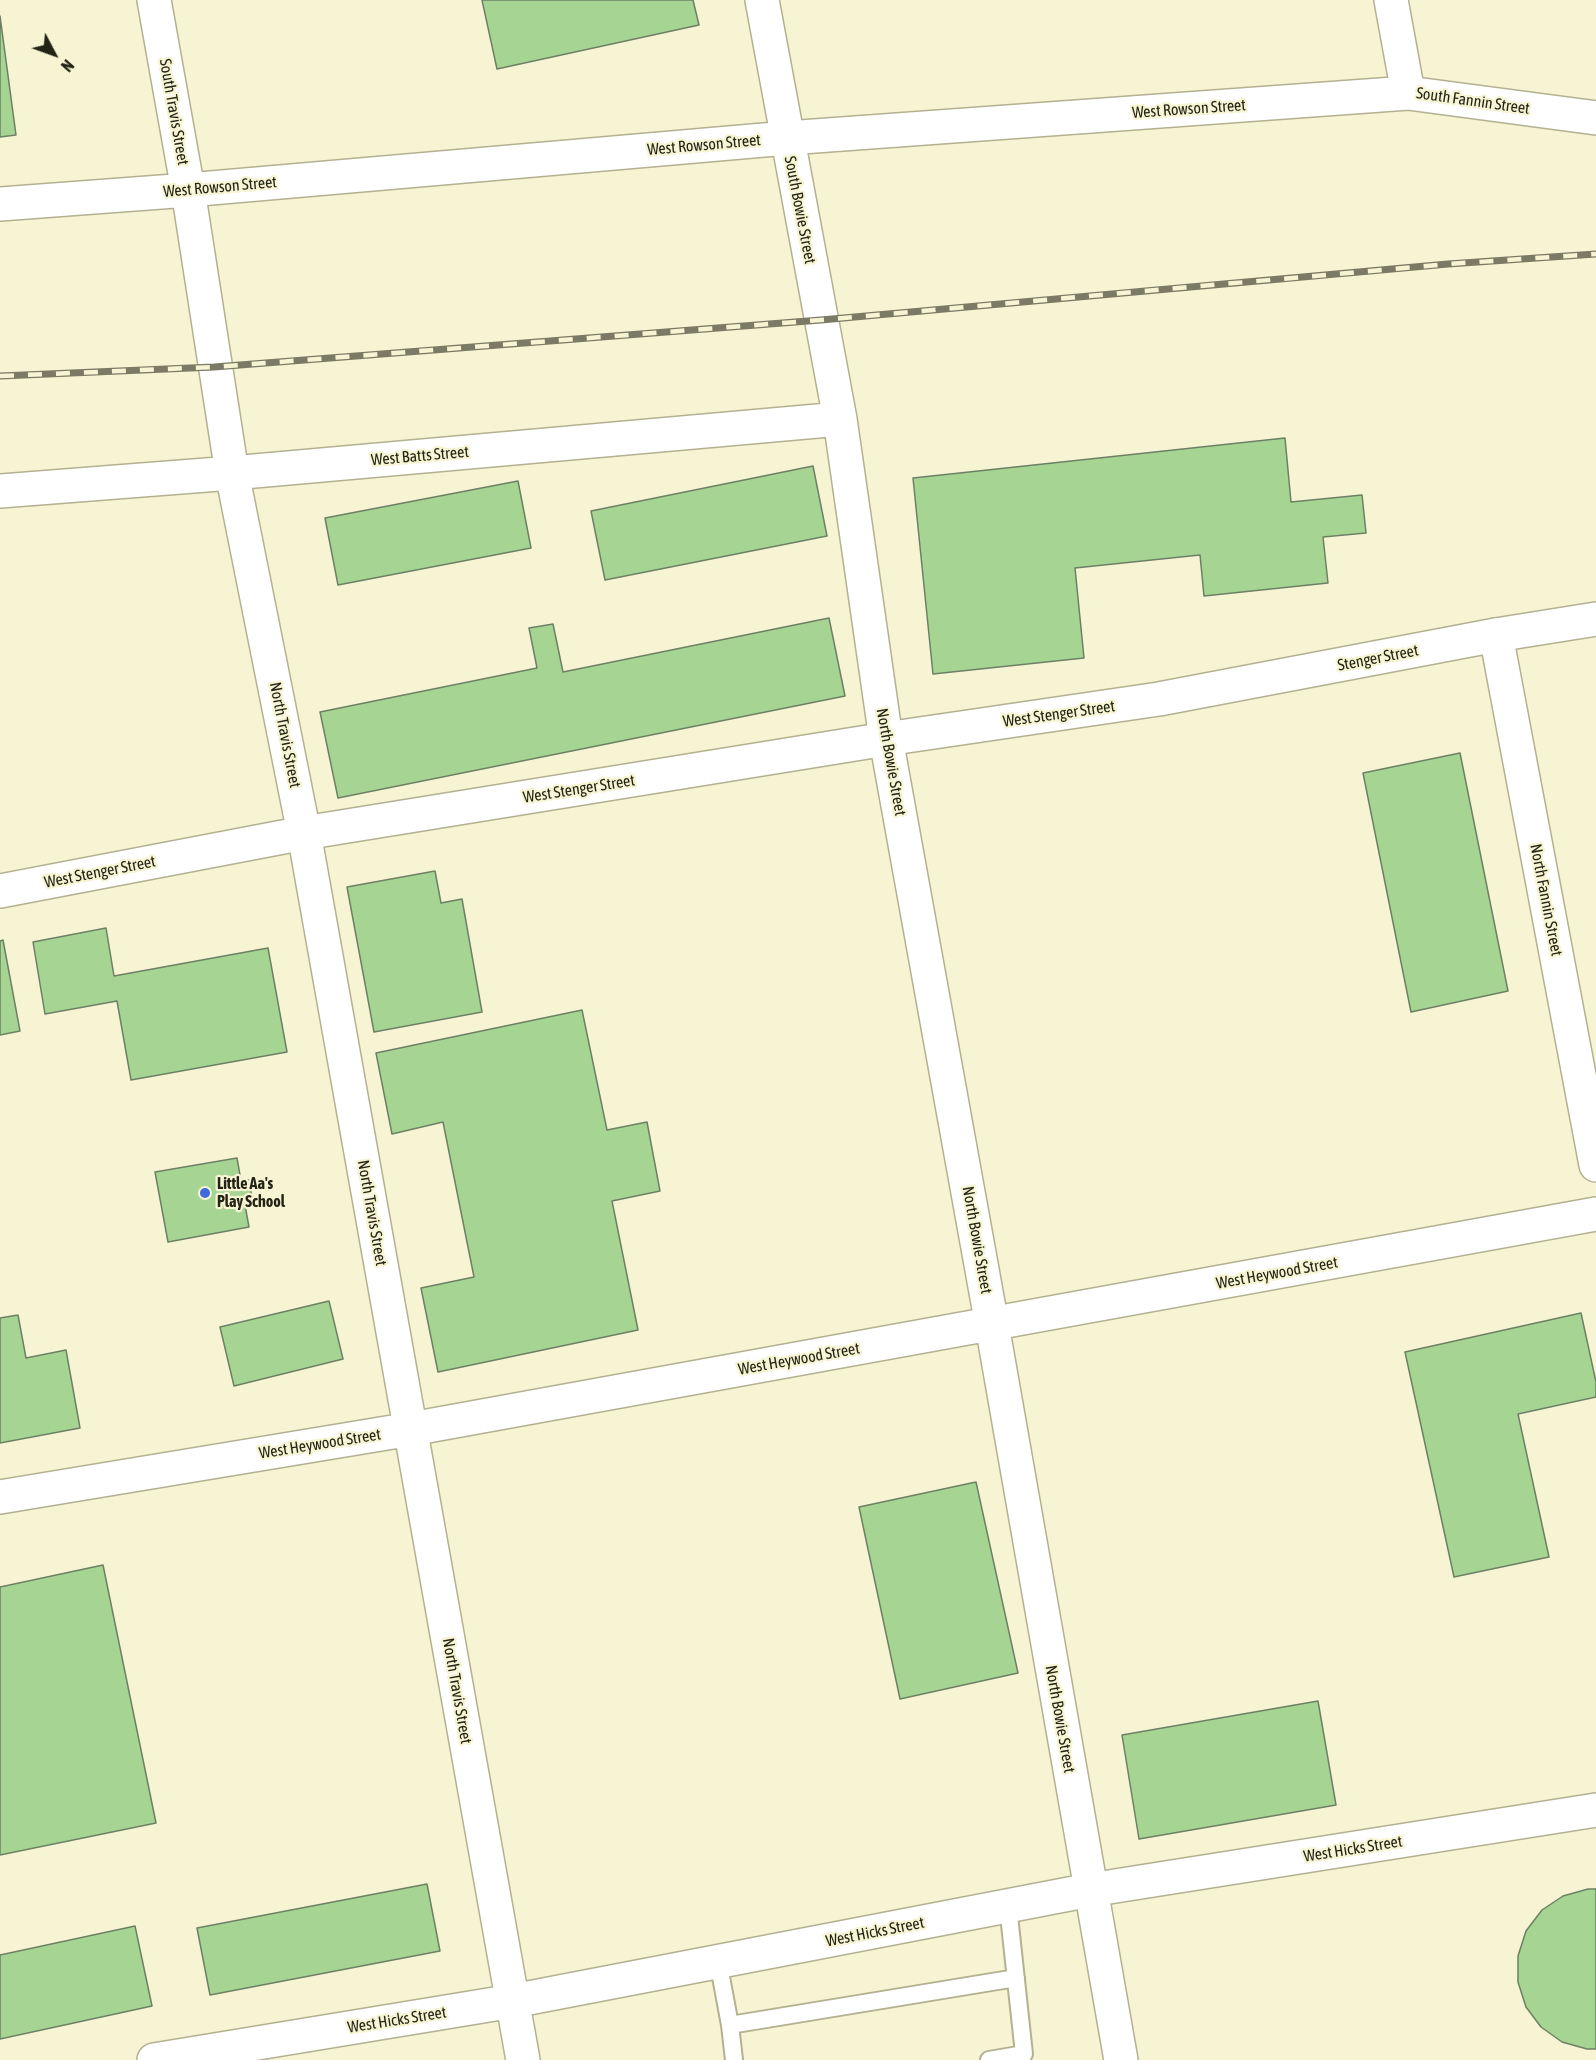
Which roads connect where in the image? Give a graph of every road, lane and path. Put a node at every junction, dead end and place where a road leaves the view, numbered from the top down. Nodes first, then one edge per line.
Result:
1 (154, 0) edge
2 (762, 0) edge
3 (1391, 0) edge
4 (1408, 93) junction
5 (1596, 118) edge
6 (787, 138) junction
7 (188, 190) junction
8 (0, 204) edge
9 (214, 367) joint
10 (840, 419) junction
11 (232, 473) junction
12 (0, 491) edge
13 (1596, 619) edge
14 (1496, 635) junction
15 (1160, 699) joint
16 (886, 739) junction
17 (304, 833) junction
18 (0, 891) edge
19 (1596, 1165) edge
20 (1596, 1214) edge
21 (992, 1324) junction
22 (411, 1429) junction
23 (0, 1497) edge
24 (1596, 1810) edge
25 (1090, 1890) junction
26 (1008, 1906) junction
27 (718, 1961) junction
28 (1016, 1978) junction
29 (513, 2001) junction
30 (730, 2025) junction
31 (1025, 2057) edge
32 (154, 2060) edge
33 (523, 2060) edge
34 (734, 2060) edge
35 (989, 2060) edge
36 (1120, 2060) edge

1 - 7 street, South Travis Street
2 - 6 street, South Bowie Street
3 - 4 street, South Fannin Street
4 - 5 street, South Fannin Street
4 - 6 street, West Rowson Street
6 - 7 street, West Rowson Street
6 - 10 street, South Bowie Street
7 - 8 street, West Rowson Street
7 - 9 street, South Travis Street
9 - 11 street, North Travis Street
10 - 11 street, West Batts Street
10 - 16 street, North Bowie Street
11 - 12 street, West Batts Street
11 - 17 street, North Travis Street
13 - 14 street, Stenger Street
14 - 15 street, Stenger Street
14 - 19 street, North Fannin Street
15 - 16 street, West Stenger Street
16 - 17 street, West Stenger Street
16 - 21 street, North Bowie Street
17 - 18 street, West Stenger Street
17 - 22 street, North Travis Street
20 - 21 street, West Heywood Street
21 - 22 street, West Heywood Street
21 - 25 street, North Bowie Street
22 - 23 street, West Heywood Street
22 - 29 street, North Travis Street
24 - 25 street, West Hicks Street
25 - 26 street, West Hicks Street
25 - 36 street, North Bowie Street
26 - 27 street, West Hicks Street
26 - 28 lane
27 - 29 street, West Hicks Street
27 - 30 lane
28 - 30 lane
28 - 31 lane
29 - 32 street, West Hicks Street
29 - 33 street, North Travis Street
30 - 34 lane
31 - 35 lane

